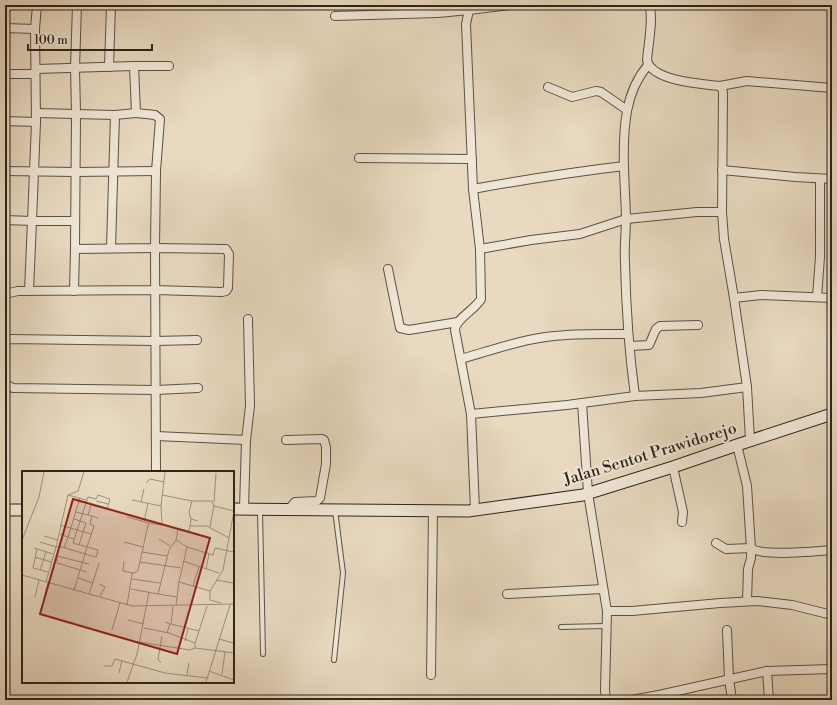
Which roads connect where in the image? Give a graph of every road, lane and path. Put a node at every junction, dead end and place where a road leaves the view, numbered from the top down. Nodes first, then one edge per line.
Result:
1 (37, 5) edge
2 (77, 5) edge
3 (111, 5) edge
4 (510, 5) edge
5 (649, 5) edge
6 (437, 9) edge
7 (469, 10) junction
8 (335, 16) dead end
9 (5, 28) edge
10 (36, 28) junction
11 (648, 65) junction
12 (134, 66) junction
13 (169, 66) dead end
14 (109, 67) junction
15 (74, 68) junction
16 (36, 72) junction
17 (5, 74) edge
18 (720, 86) junction
19 (548, 87) dead end
20 (832, 88) edge
21 (627, 110) junction
22 (76, 113) junction
23 (136, 113) junction
24 (115, 115) junction
25 (36, 117) junction
26 (5, 121) edge
27 (359, 158) dead end
28 (472, 159) junction
29 (624, 166) junction
30 (722, 170) junction
31 (5, 171) edge
32 (156, 171) junction
33 (34, 172) junction
34 (76, 172) junction
35 (113, 172) junction
36 (820, 179) junction
37 (832, 179) edge
38 (473, 189) junction
39 (722, 212) junction
40 (626, 219) junction
41 (5, 220) edge
42 (32, 221) junction
43 (75, 221) junction
44 (111, 248) junction
45 (155, 248) junction
46 (74, 249) junction
47 (480, 249) junction
48 (388, 269) dead end
49 (155, 290) junction
50 (29, 291) junction
51 (74, 291) junction
52 (5, 294) edge
53 (817, 297) junction
54 (734, 298) junction
55 (832, 298) edge
56 (248, 319) dead end
57 (458, 322) junction
58 (698, 325) dead end
59 (628, 334) junction
60 (197, 340) dead end
61 (5, 341) edge
62 (155, 341) junction
63 (630, 346) junction
64 (461, 359) junction
65 (5, 384) edge
66 (747, 386) junction
67 (198, 388) dead end
68 (156, 390) junction
69 (635, 396) junction
70 (582, 403) junction
71 (472, 414) junction
72 (832, 414) edge
73 (156, 436) junction
74 (246, 440) junction
75 (286, 440) dead end
76 (750, 440) junction
77 (737, 445) junction
78 (673, 468) junction
79 (156, 471) edge
80 (588, 493) junction
81 (260, 508) junction
82 (239, 509) edge
83 (289, 509) junction
84 (5, 510) edge
85 (22, 510) edge
86 (335, 510) junction
87 (475, 510) junction
88 (433, 511) junction
89 (682, 522) dead end
90 (716, 543) dead end
91 (751, 548) junction
92 (832, 550) edge
93 (603, 590) junction
94 (507, 594) dead end
95 (747, 601) junction
96 (607, 611) junction
97 (832, 614) edge
98 (606, 626) junction
99 (561, 627) dead end
100 (727, 630) dead end
101 (263, 654) dead end
102 (334, 660) dead end
103 (832, 669) edge
104 (767, 670) junction
105 (431, 675) dead end
106 (729, 680) junction
107 (606, 700) edge
108 (631, 700) edge
109 (732, 700) edge
110 (769, 700) edge

1 - 10 street
2 - 15 street
3 - 14 street
4 - 7 street
5 - 11 street
6 - 7 street
6 - 8 street
7 - 28 street
9 - 10 street
10 - 16 street
11 - 18 street
11 - 21 street
12 - 13 street
12 - 14 street
12 - 23 street
14 - 15 street
15 - 16 street
15 - 22 street
16 - 17 street
16 - 25 street
18 - 20 street
18 - 30 street
19 - 21 street
21 - 29 street
22 - 24 street
22 - 25 street
22 - 34 street
23 - 24 street
23 - 32 street
24 - 35 street
25 - 26 street
25 - 33 street
27 - 28 street
28 - 38 street
29 - 38 street
29 - 40 street
30 - 36 street
30 - 39 street
31 - 33 street
32 - 35 street
32 - 45 street
33 - 34 street
33 - 42 street
34 - 35 street
34 - 43 street
35 - 44 street
36 - 37 street
36 - 53 street
38 - 47 street
39 - 40 street
39 - 54 street
40 - 47 street
40 - 59 street
41 - 42 street
42 - 43 street
42 - 50 street
43 - 46 street
44 - 45 street
44 - 46 street
45 - 49 street
45 - 49 street
46 - 51 street
47 - 57 street
48 - 57 street
49 - 51 street
49 - 62 street
50 - 51 street
50 - 52 street
53 - 54 street
53 - 55 street
54 - 66 street
56 - 74 street
57 - 64 street
58 - 63 street
59 - 63 street
59 - 64 street
60 - 62 street
61 - 62 street
62 - 68 street
63 - 69 street
64 - 71 street
65 - 68 street
66 - 69 street
66 - 76 street
67 - 68 street
68 - 73 street
69 - 70 street
70 - 71 street
70 - 80 street
71 - 87 street
72 - 76 main road, Jalan Sentot Prawidorejo
73 - 74 street
73 - 79 street
74 - 82 street
75 - 83 street
76 - 77 main road, Jalan Sentot Prawidorejo
77 - 78 main road, Jalan Sentot Prawidorejo
77 - 91 street
78 - 80 main road, Jalan Sentot Prawidorejo
78 - 89 street
80 - 87 main road, Jalan Sentot Prawidorejo
80 - 93 street
81 - 82 main road, Jalan Sentot Prawidorejo
81 - 83 main road, Jalan Sentot Prawidorejo
81 - 101 lane
83 - 86 main road, Jalan Sentot Prawidorejo
84 - 85 main road
86 - 88 main road, Jalan Sentot Prawidorejo
86 - 102 lane
87 - 88 main road, Jalan Sentot Prawidorejo
88 - 105 street
90 - 91 street
91 - 92 street
91 - 95 street
93 - 94 street
93 - 96 street
95 - 96 street
95 - 97 street
96 - 98 street
98 - 99 lane
98 - 107 street
100 - 106 street
103 - 104 street
104 - 106 street
104 - 110 street
106 - 108 street
106 - 109 street

